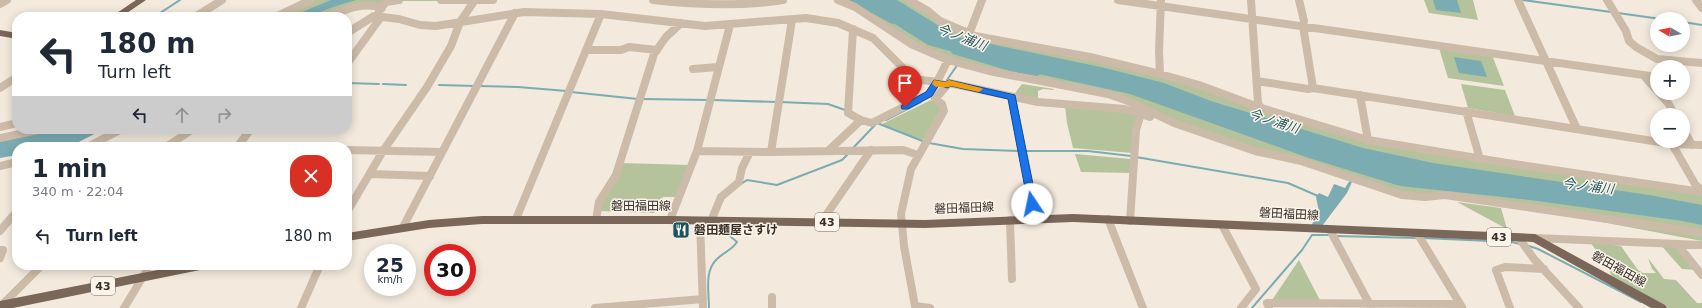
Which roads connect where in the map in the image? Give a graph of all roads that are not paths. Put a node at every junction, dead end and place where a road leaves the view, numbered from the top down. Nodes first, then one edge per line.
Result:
1 (7, 0) edge
2 (142, 0) edge
3 (222, 0) edge
4 (311, 0) edge
5 (399, 0) edge
6 (441, 0) edge
7 (493, 0) edge
8 (653, 0) edge
9 (783, 0) edge
10 (838, 0) edge
11 (909, 0) edge
12 (982, 0) edge
13 (1118, 0) edge
14 (1251, 0) edge
15 (1299, 0) edge
16 (1518, 0) edge
17 (1607, 0) edge
18 (1696, 0) edge
19 (474, 1) edge
20 (1161, 3) edge
21 (0, 4) edge
22 (382, 8) junction
23 (1702, 8) edge
24 (123, 12) edge
25 (203, 12) edge
26 (286, 12) edge
27 (344, 12) edge
28 (515, 13) junction
29 (601, 14) junction
30 (378, 17) junction
31 (1252, 19) junction
32 (792, 20) junction
33 (460, 22) junction
34 (681, 23) junction
35 (730, 25) junction
36 (1303, 26) junction
37 (352, 27) edge
38 (355, 28) junction
39 (853, 29) junction
40 (352, 30) edge
41 (0, 33) edge
42 (967, 33) junction
43 (12, 35) edge
44 (586, 50) junction
45 (657, 50) junction
46 (352, 56) edge
47 (948, 60) junction
48 (1665, 60) edge
49 (1547, 61) junction
50 (1690, 61) edge
51 (1702, 62) edge
52 (718, 66) junction
53 (693, 69) dead end
54 (1160, 74) junction
55 (1644, 76) junction
56 (1650, 77) edge
57 (12, 80) edge
58 (1257, 81) junction
59 (937, 82) junction
60 (1650, 83) edge
61 (947, 85) junction
62 (0, 88) edge
63 (1312, 88) junction
64 (1360, 95) junction
65 (1012, 97) junction
66 (1261, 108) junction
67 (1466, 111) junction
68 (1141, 113) junction
69 (861, 120) junction
70 (12, 124) edge
71 (1174, 124) junction
72 (0, 127) edge
73 (1577, 129) junction
74 (19, 134) edge
75 (112, 134) edge
76 (186, 134) edge
77 (247, 134) edge
78 (0, 138) edge
79 (1368, 140) junction
80 (1650, 141) edge
81 (1690, 141) edge
82 (97, 142) edge
83 (174, 142) edge
84 (241, 142) edge
85 (1692, 145) joint
86 (1702, 145) edge
87 (1674, 148) edge
88 (352, 150) edge
89 (871, 150) junction
90 (383, 151) junction
91 (697, 151) junction
92 (828, 151) junction
93 (442, 152) junction
94 (750, 152) junction
95 (771, 152) junction
96 (918, 155) junction
97 (1480, 159) junction
98 (12, 163) edge
99 (0, 166) edge
100 (370, 174) junction
101 (430, 176) junction
102 (1702, 192) edge
103 (352, 204) edge
104 (12, 214) edge
105 (12, 216) edge
106 (0, 217) edge
107 (516, 219) junction
108 (1035, 219) junction
109 (1108, 219) junction
110 (596, 220) junction
111 (670, 220) junction
112 (1010, 220) junction
113 (700, 221) junction
114 (711, 221) junction
115 (822, 221) junction
116 (1130, 221) junction
117 (902, 224) junction
118 (1222, 225) junction
119 (403, 227) junction
120 (1319, 229) junction
121 (0, 231) edge
122 (1417, 233) junction
123 (1702, 233) edge
124 (352, 236) edge
125 (1519, 238) junction
126 (1535, 238) junction
127 (1677, 244) junction
128 (1702, 245) edge
129 (0, 250) edge
130 (0, 258) edge
131 (1544, 269) junction
132 (37, 270) edge
133 (147, 270) edge
134 (181, 270) edge
135 (318, 270) edge
136 (1702, 275) edge
137 (142, 278) junction
138 (1012, 279) dead end
139 (772, 297) dead end
140 (703, 304) edge
141 (1370, 306) edge
142 (1461, 306) edge
143 (0, 307) edge
144 (912, 307) edge
145 (124, 308) edge
146 (301, 308) edge
147 (595, 308) edge
148 (772, 308) edge
149 (930, 308) edge
150 (1143, 308) edge
151 (1241, 308) edge
152 (1269, 308) edge
153 (1510, 308) edge
154 (1579, 308) edge
155 (1661, 308) edge

1 - 21 street
2 - 24 main road
3 - 25 street
4 - 26 street
5 - 22 street
6 - 19 street
7 - 19 street
8 - 9 street
10 - 47 street
11 - 42 street
12 - 42 street
13 - 20 street
14 - 31 street
15 - 36 street
16 - 49 street
17 - 48 street
18 - 23 street
19 - 33 street
20 - 31 street
20 - 54 street
22 - 27 street
22 - 30 street
28 - 29 street
28 - 33 street
28 - 93 street
29 - 34 street
29 - 44 street
30 - 33 street
30 - 38 street
30 - 46 street
31 - 36 street
31 - 58 street
32 - 35 street
32 - 39 street
32 - 95 street
33 - 90 street
34 - 35 street
34 - 45 street
35 - 52 street
36 - 49 street
36 - 63 street
37 - 38 street
38 - 40 street
39 - 59 street
39 - 69 street
41 - 43 main road
42 - 54 street
44 - 45 street
44 - 107 street
45 - 110 street
47 - 59 street
47 - 71 street
49 - 55 street
49 - 73 street
50 - 51 street
52 - 53 street
52 - 91 street
54 - 66 street
55 - 56 street
55 - 60 street
57 - 62 street
58 - 63 street
58 - 66 street
59 - 61 street
59 - 69 street
61 - 65 street
61 - 96 street
63 - 64 street
64 - 67 street
64 - 79 street
65 - 68 street
65 - 108 street
66 - 79 street
67 - 73 street
67 - 97 street
68 - 71 street
68 - 116 street
69 - 92 street
70 - 72 street
71 - 123 street
73 - 80 street
74 - 78 street
75 - 82 street
76 - 83 street
77 - 84 street
79 - 97 street
81 - 85 street
85 - 86 street
87 - 102 street
88 - 90 street
89 - 92 street
89 - 96 street
89 - 115 street
90 - 93 street
90 - 100 street
91 - 94 street
91 - 111 street
92 - 95 street
93 - 101 street
94 - 95 street
94 - 114 street
96 - 117 street
97 - 102 street
98 - 99 street
100 - 101 street
100 - 103 street
101 - 119 street
104 - 106 street
105 - 121 street
107 - 110 main road, 磐田福田線 / 43
107 - 119 main road, 磐田福田線 / 43
108 - 109 main road, 磐田福田線 / 43
108 - 112 main road, 磐田福田線 / 43
109 - 116 main road, 磐田福田線 / 43
109 - 150 street
110 - 111 main road, 磐田福田線 / 43
111 - 113 main road, 磐田福田線 / 43
112 - 117 main road, 磐田福田線 / 43
112 - 138 street
113 - 114 main road, 磐田福田線 / 43
113 - 140 street
114 - 115 main road, 磐田福田線 / 43
115 - 117 main road, 磐田福田線 / 43
116 - 118 main road, 磐田福田線 / 43
117 - 144 street
118 - 120 main road, 磐田福田線 / 43
118 - 151 street
119 - 124 main road, 磐田福田線 / 43
120 - 122 main road, 磐田福田線 / 43
120 - 141 street
122 - 125 main road, 磐田福田線 / 43
122 - 142 street
125 - 126 main road, 磐田福田線 / 43
125 - 131 street
126 - 127 street
126 - 155 main road, 磐田福田線 / 43
127 - 128 street
127 - 136 street
129 - 130 street
131 - 153 street
131 - 154 street
132 - 143 street
133 - 137 street
134 - 137 main road, 43
135 - 146 street
137 - 143 main road, 43
137 - 145 street
139 - 148 street
140 - 147 street
141 - 142 street
141 - 152 street
144 - 149 street

